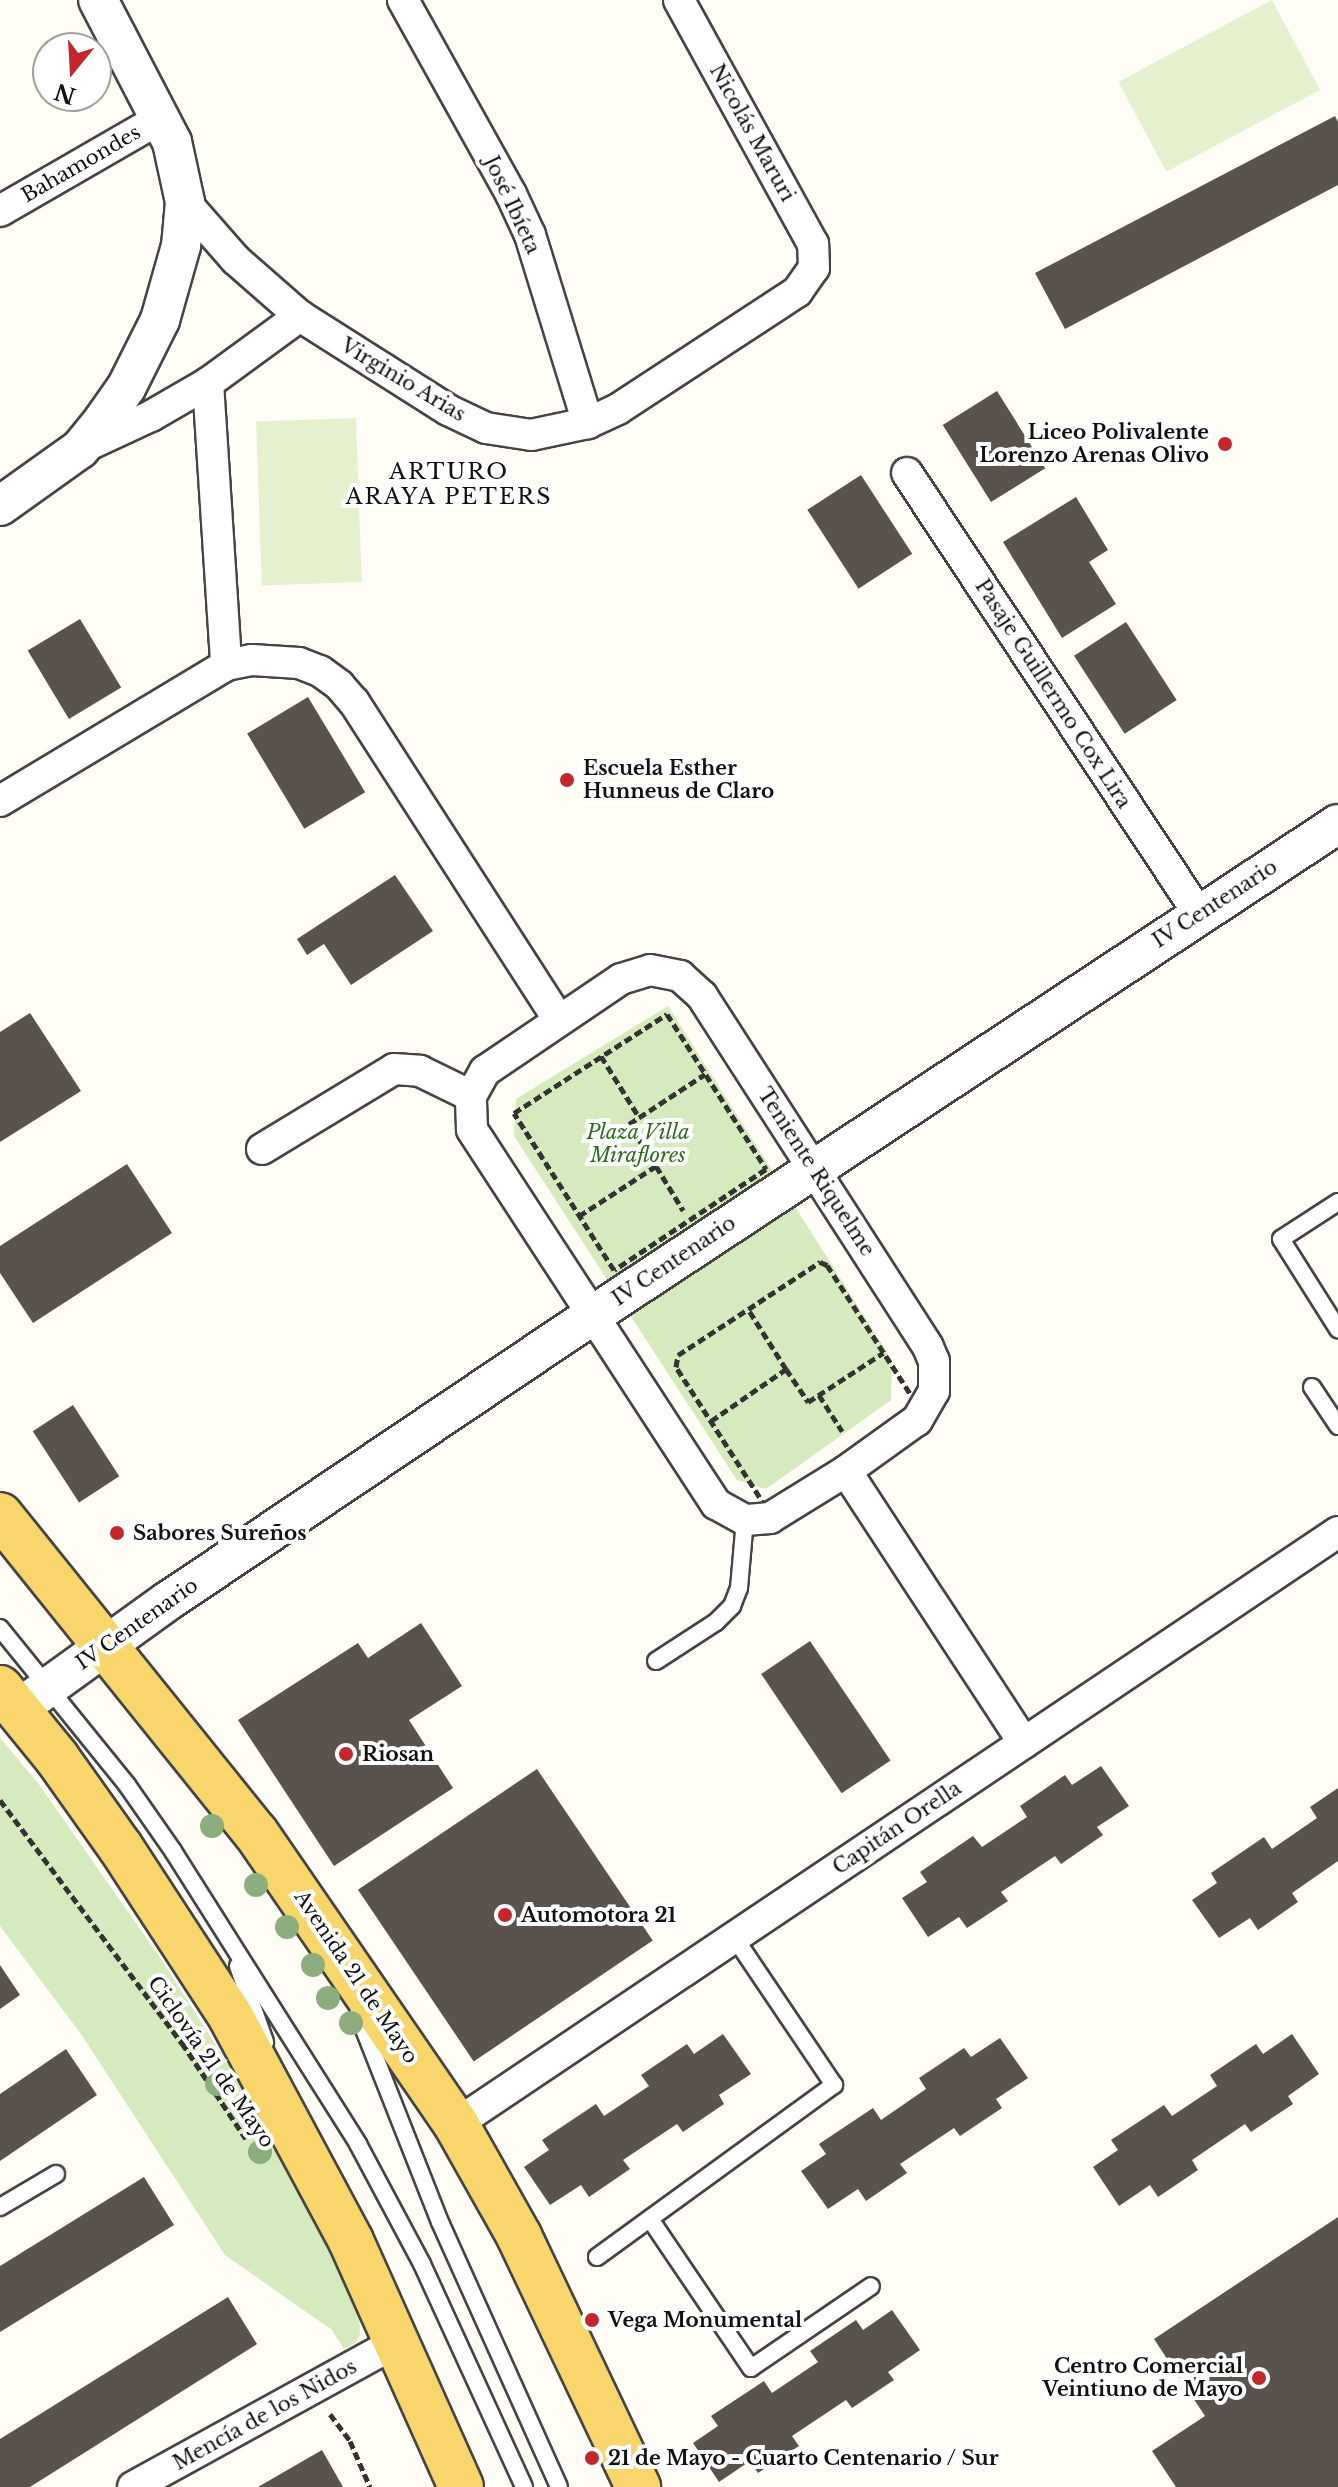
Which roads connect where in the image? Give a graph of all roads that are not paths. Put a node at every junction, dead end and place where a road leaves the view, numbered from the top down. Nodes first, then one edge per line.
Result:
1 (98, 0) edge
2 (403, 0) edge
3 (679, 0) edge
4 (161, 118) junction
5 (185, 202) junction
6 (0, 211) edge
7 (814, 268) joint
8 (300, 316) junction
9 (208, 383) junction
10 (588, 423) junction
11 (80, 449) junction
12 (907, 473) dead end
13 (0, 506) edge
14 (226, 665) junction
15 (0, 801) edge
16 (1338, 824) edge
17 (1199, 914) junction
18 (558, 1019) junction
19 (471, 1096) junction
20 (262, 1149) dead end
21 (813, 1168) junction
22 (1338, 1202) edge
23 (593, 1315) junction
24 (1338, 1329) edge
25 (1312, 1387) dead end
26 (1338, 1426) edge
27 (850, 1460) junction
28 (1, 1516) edge
29 (745, 1520) junction
30 (1338, 1532) edge
31 (0, 1628) edge
32 (107, 1645) junction
33 (656, 1661) dead end
34 (22, 1695) edge
35 (1024, 1743) junction
36 (221, 1924) junction
37 (321, 1930) junction
38 (734, 1937) junction
39 (456, 2124) junction
40 (299, 2138) junction
41 (56, 2174) dead end
42 (0, 2207) edge
43 (650, 2219) junction
44 (597, 2257) dead end
45 (871, 2286) dead end
46 (397, 2342) junction
47 (443, 2467) edge
48 (133, 2487) edge
49 (461, 2487) edge
50 (524, 2487) edge
51 (559, 2487) edge
52 (638, 2487) edge

1 - 4 street
2 - 10 street, José Ibíeta
3 - 7 street, Nicolás Maruri
4 - 5 street
4 - 6 street, Bahamondes
5 - 8 street, Virginio Arias
5 - 11 street
7 - 10 street, Virginio Arias
8 - 9 street
8 - 10 street, Virginio Arias
9 - 11 street
9 - 14 street
11 - 13 street
12 - 17 street, Pasaje Guillermo Cox Lira
14 - 15 street
14 - 18 street
16 - 17 street, IV Centenario
17 - 21 street, IV Centenario
18 - 19 street, Teniente Riquelme
18 - 21 street, Teniente Riquelme
19 - 20 street
19 - 23 street
21 - 23 street, IV Centenario
21 - 27 street, Teniente Riquelme
22 - 24 lane
23 - 29 street
23 - 32 street, IV Centenario
25 - 26 lane
27 - 29 street, Teniente Riquelme
27 - 35 street
28 - 32 main road, Avenida 21 de Mayo
29 - 33 lane
30 - 35 street, Capitán Orella
31 - 34 lane
32 - 34 street, IV Centenario
32 - 37 main road, Avenida 21 de Mayo
34 - 36 lane
34 - 40 main road
35 - 38 street, Capitán Orella
36 - 40 lane
36 - 50 lane
37 - 39 main road, Avenida 21 de Mayo
37 - 51 lane
38 - 39 street, Capitán Orella
38 - 43 lane
39 - 52 main road, Avenida 21 de Mayo
40 - 46 main road
41 - 42 lane
43 - 44 lane
43 - 45 lane
46 - 47 main road
46 - 48 street, Mencía de los Nidos
47 - 49 main road

